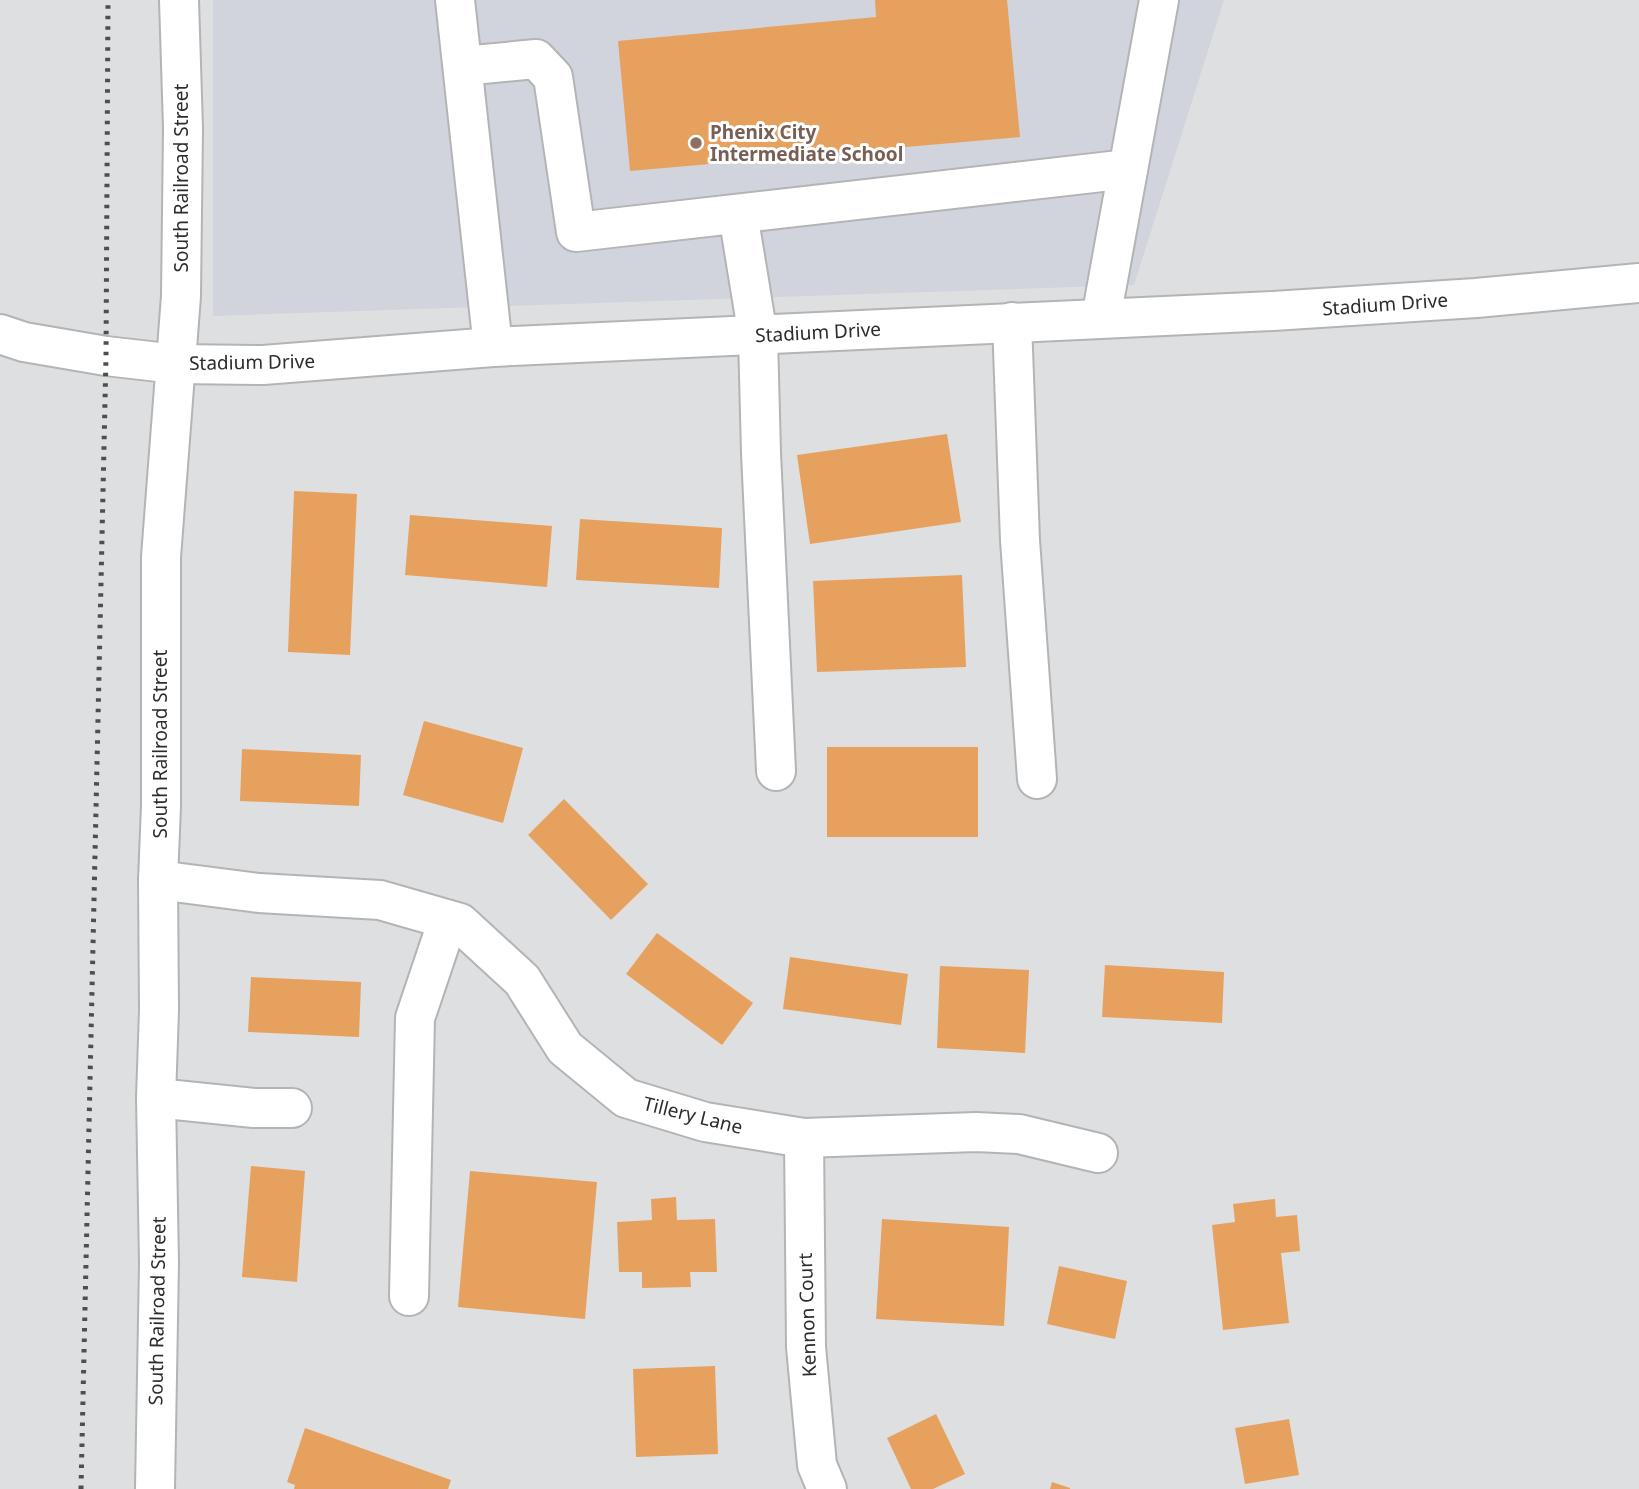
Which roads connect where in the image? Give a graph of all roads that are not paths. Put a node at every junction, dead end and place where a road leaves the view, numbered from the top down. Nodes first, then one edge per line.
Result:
1 (179, 0) edge
2 (455, 0) edge
3 (1159, 0) edge
4 (463, 66) junction
5 (1128, 169) junction
6 (738, 214) junction
7 (1639, 284) edge
8 (1101, 318) junction
9 (1012, 322) junction
10 (0, 334) edge
11 (758, 336) junction
12 (494, 347) junction
13 (176, 364) junction
14 (776, 771) dead end
15 (1037, 779) dead end
16 (158, 880) junction
17 (448, 920) junction
18 (156, 1098) junction
19 (292, 1108) dead end
20 (804, 1138) junction
21 (1098, 1153) dead end
22 (409, 1296) dead end
23 (155, 1489) edge
24 (827, 1489) edge

1 - 13 street, South Railroad Street
2 - 4 street
3 - 5 street
4 - 6 street
4 - 12 street
5 - 6 street
5 - 8 street
6 - 11 street
7 - 8 street, Stadium Drive
8 - 9 street, Stadium Drive
9 - 11 street, Stadium Drive
9 - 15 street
10 - 13 street, Stadium Drive
11 - 12 street, Stadium Drive
11 - 14 street
12 - 13 street, Stadium Drive
13 - 16 street, South Railroad Street
16 - 17 street, Tillery Lane
16 - 18 street, South Railroad Street
17 - 20 street, Tillery Lane
17 - 22 street
18 - 19 street
18 - 23 street, South Railroad Street
20 - 21 street, Tillery Lane
20 - 24 street, Kennon Court

